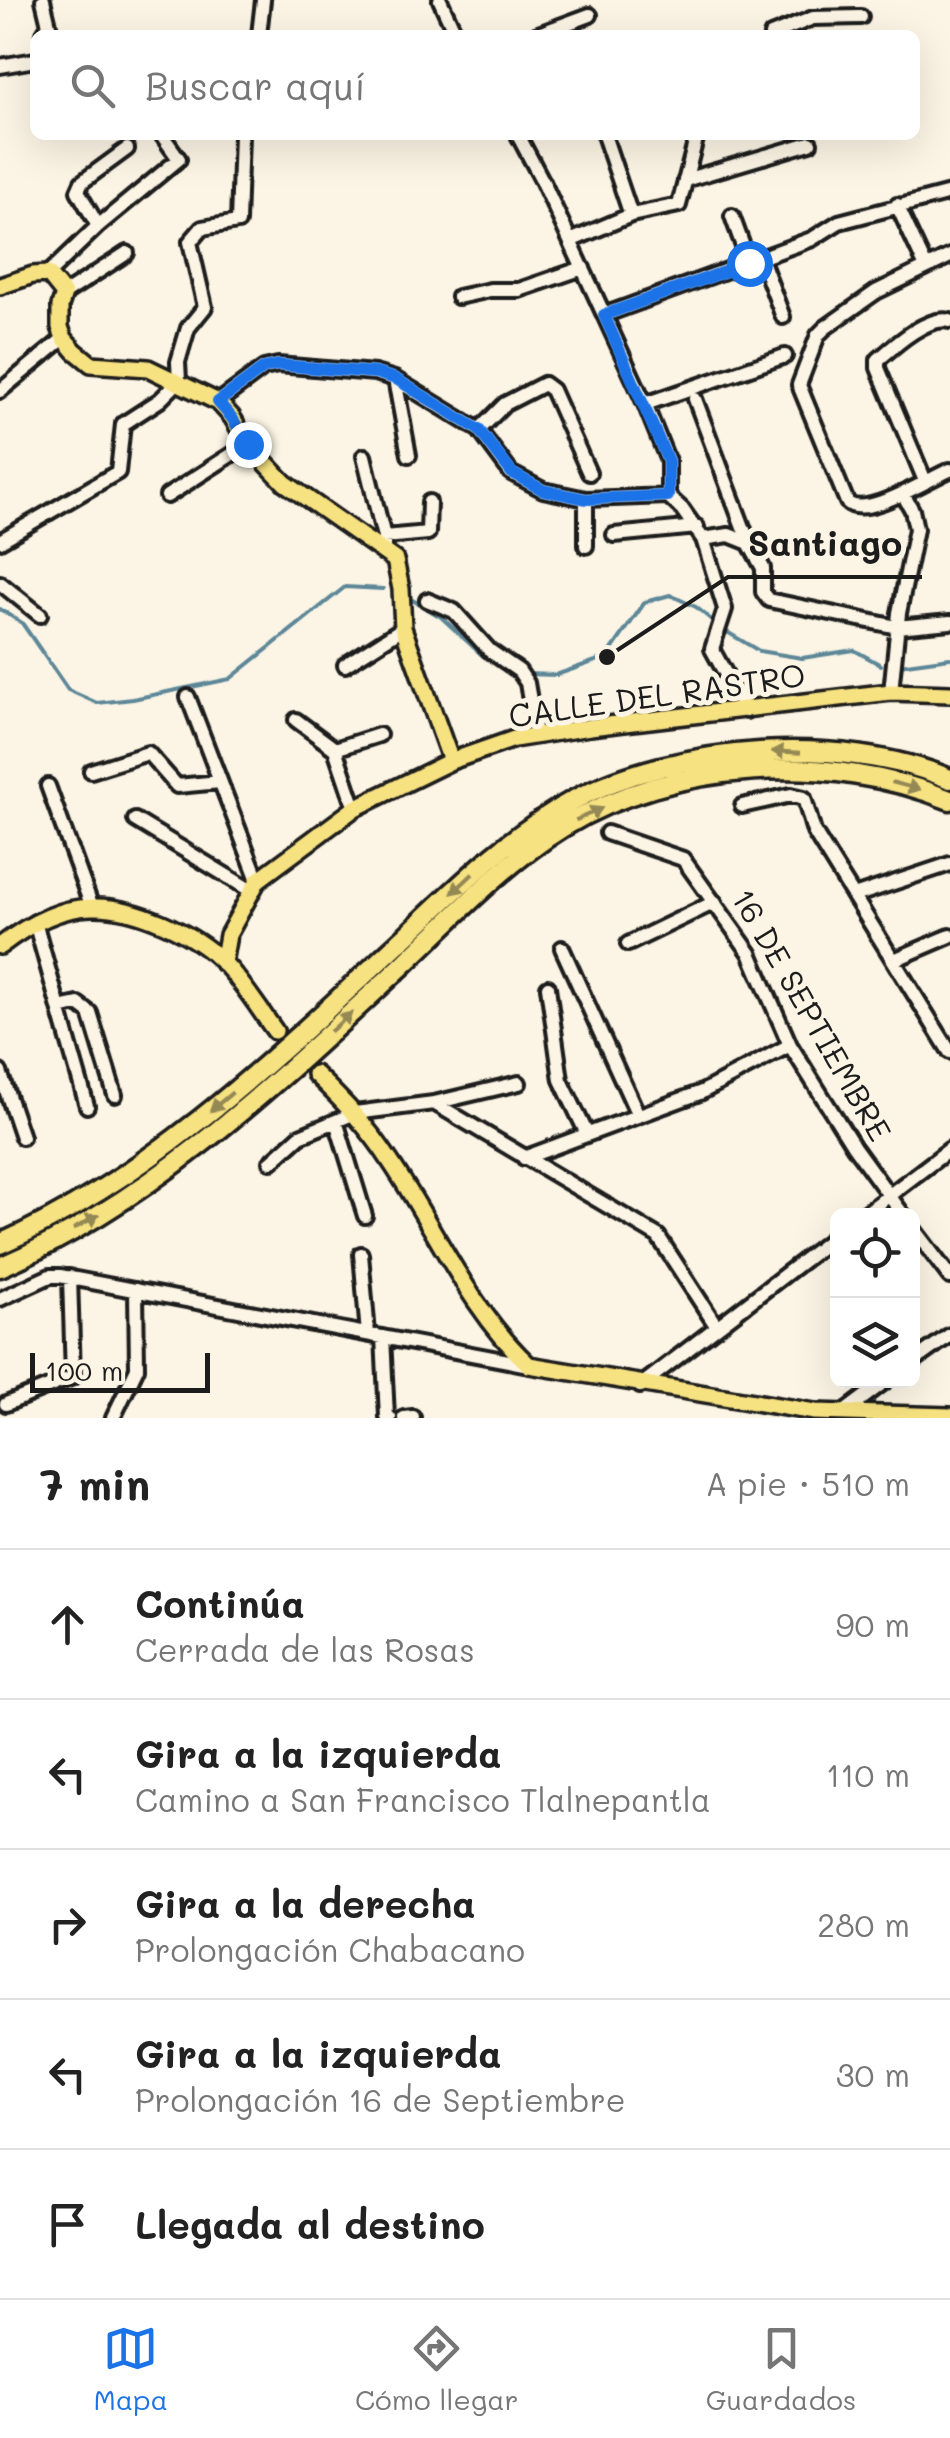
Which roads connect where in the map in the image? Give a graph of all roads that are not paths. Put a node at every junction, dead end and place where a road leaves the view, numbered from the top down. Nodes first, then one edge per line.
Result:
1 (43, 0) edge
2 (262, 0) edge
3 (440, 0) edge
4 (590, 15) dead end
5 (861, 17) dead end
6 (45, 30) edge
7 (259, 30) edge
8 (454, 30) edge
9 (550, 30) edge
10 (783, 30) edge
11 (30, 61) edge
12 (0, 66) edge
13 (166, 140) edge
14 (241, 140) edge
15 (520, 140) edge
16 (606, 140) edge
17 (695, 140) edge
18 (810, 142) dead end
19 (126, 149) dead end
20 (685, 180) junction
21 (950, 193) edge
22 (897, 205) junction
23 (631, 215) junction
24 (732, 216) dead end
25 (98, 226) junction
26 (570, 241) junction
27 (127, 253) dead end
28 (950, 256) edge
29 (755, 260) junction
30 (926, 267) junction
31 (583, 268) junction
32 (48, 274) junction
33 (0, 286) edge
34 (64, 294) junction
35 (458, 298) dead end
36 (604, 315) junction
37 (782, 317) dead end
38 (950, 322) edge
39 (64, 338) junction
40 (785, 356) dead end
41 (396, 379) junction
42 (179, 381) junction
43 (0, 391) edge
44 (695, 399) dead end
45 (218, 402) junction
46 (644, 404) junction
47 (479, 430) junction
48 (248, 444) junction
49 (409, 455) dead end
50 (364, 456) dead end
51 (950, 470) edge
52 (589, 473) dead end
53 (925, 481) junction
54 (903, 494) junction
55 (166, 496) dead end
56 (668, 496) junction
57 (586, 499) junction
58 (429, 502) dead end
59 (700, 533) junction
60 (614, 535) dead end
61 (0, 541) edge
62 (384, 543) junction
63 (749, 543) junction
64 (586, 546) dead end
65 (0, 583) edge
66 (427, 600) dead end
67 (40, 615) dead end
68 (950, 622) edge
69 (897, 627) junction
70 (403, 628) junction
71 (345, 665) dead end
72 (891, 692) junction
73 (950, 694) edge
74 (188, 697) dead end
75 (746, 711) junction
76 (296, 720) dead end
77 (378, 735) dead end
78 (536, 736) junction
79 (334, 749) junction
80 (451, 761) junction
81 (92, 771) dead end
82 (950, 779) edge
83 (220, 782) junction
84 (48, 786) dead end
85 (950, 800) edge
86 (742, 806) dead end
87 (356, 808) junction
88 (135, 820) dead end
89 (607, 833) dead end
90 (950, 864) edge
91 (255, 885) junction
92 (854, 896) junction
93 (715, 902) junction
94 (92, 907) junction
95 (35, 922) junction
96 (950, 936) edge
97 (628, 944) dead end
98 (0, 946) edge
99 (562, 948) dead end
100 (894, 960) junction
101 (223, 962) junction
102 (548, 987) dead end
103 (59, 1008) junction
104 (275, 1031) dead end
105 (790, 1046) junction
106 (950, 1052) edge
107 (0, 1072) edge
108 (315, 1074) dead end
109 (519, 1083) dead end
110 (115, 1095) dead end
111 (434, 1104) junction
112 (87, 1106) dead end
113 (355, 1113) junction
114 (638, 1115) junction
115 (336, 1121) junction
116 (587, 1134) junction
117 (22, 1137) dead end
118 (950, 1149) edge
119 (524, 1158) junction
120 (271, 1162) dead end
121 (888, 1196) junction
122 (872, 1208) edge
123 (898, 1208) edge
124 (366, 1216) dead end
125 (920, 1238) edge
126 (830, 1240) edge
127 (0, 1244) edge
128 (361, 1254) dead end
129 (0, 1268) edge
130 (950, 1277) edge
131 (70, 1278) junction
132 (136, 1290) junction
133 (0, 1299) edge
134 (717, 1327) junction
135 (368, 1334) junction
136 (950, 1335) edge
137 (384, 1337) junction
138 (920, 1356) edge
139 (529, 1365) junction
140 (640, 1386) junction
141 (876, 1388) edge
142 (6, 1404) dead end
143 (843, 1413) junction
144 (817, 1415) edge
145 (950, 1416) edge
146 (413, 1417) edge
147 (113, 1418) edge
148 (390, 1418) edge
149 (404, 1418) edge

1 - 6 street
2 - 7 street
3 - 8 street
4 - 9 street
5 - 10 street
11 - 12 street
13 - 25 street
14 - 42 street
15 - 26 street
16 - 23 street
17 - 20 street
18 - 20 street
19 - 25 street
20 - 23 street
21 - 22 street
22 - 29 street
22 - 30 street
23 - 26 street
24 - 29 street
25 - 32 street
26 - 31 street
27 - 34 street
28 - 30 street
29 - 36 street
29 - 37 street
30 - 54 street
31 - 35 street
31 - 36 street
32 - 33 main road
32 - 34 main road
34 - 39 main road
36 - 46 street
38 - 53 street
39 - 42 main road
39 - 43 street
40 - 46 street
41 - 45 street
41 - 47 street
41 - 49 street
42 - 45 main road
42 - 61 street
44 - 63 street
45 - 48 main road
46 - 56 street
47 - 52 street
47 - 57 street
48 - 55 street
48 - 62 main road
50 - 62 street
51 - 53 street
53 - 54 street
54 - 69 street
56 - 57 street
56 - 59 street
57 - 64 street
58 - 62 street
59 - 60 street
59 - 63 street
59 - 75 street
62 - 70 main road
63 - 69 street
65 - 67 street
66 - 78 street
68 - 69 street
69 - 72 street
70 - 71 street
70 - 80 main road
72 - 73 main road, CALLE DEL RASTRO
72 - 75 main road, CALLE DEL RASTRO
74 - 83 street
75 - 78 main road, CALLE DEL RASTRO
76 - 79 street
77 - 79 street
78 - 80 main road, CALLE DEL RASTRO
79 - 87 street
80 - 87 main road, CALLE DEL RASTRO
81 - 83 street
82 -> 127 highway
83 - 91 street
84 - 94 street
129 -> 85 highway
86 - 92 street
87 - 91 main road, CALLE DEL RASTRO
88 - 91 street
89 - 93 street, 16 DE SEPTIEMBRE
90 - 92 street
91 - 101 main road, CALLE DEL RASTRO
92 - 100 street
93 - 97 street
93 - 105 street, 16 DE SEPTIEMBRE
94 - 95 main road
94 - 101 main road
95 - 98 main road
95 - 103 street
96 - 100 street
99 - 114 street
100 - 106 street
101 - 104 main road
102 - 116 street
103 - 110 street
103 - 112 street
105 - 114 street
105 - 121 street, 16 DE SEPTIEMBRE
107 - 117 street
108 - 113 main road
109 - 111 street
111 - 113 street
111 - 119 street
113 - 115 street
113 - 139 main road
114 - 116 street
115 - 120 street
115 - 124 street
116 - 119 street
118 - 121 street
119 - 134 street
121 - 122 street
121 - 123 street, 16 DE SEPTIEMBRE
125 - 130 street
126 - 134 street
128 - 135 street
131 - 132 street
131 - 133 street
131 - 142 street
132 - 135 street
132 - 147 street
134 - 140 street
135 - 137 street
136 - 138 street
137 - 139 street
137 - 148 street
139 - 140 main road
140 - 144 main road
141 - 143 street
143 - 144 main road
143 - 145 main road
146 - 149 street

